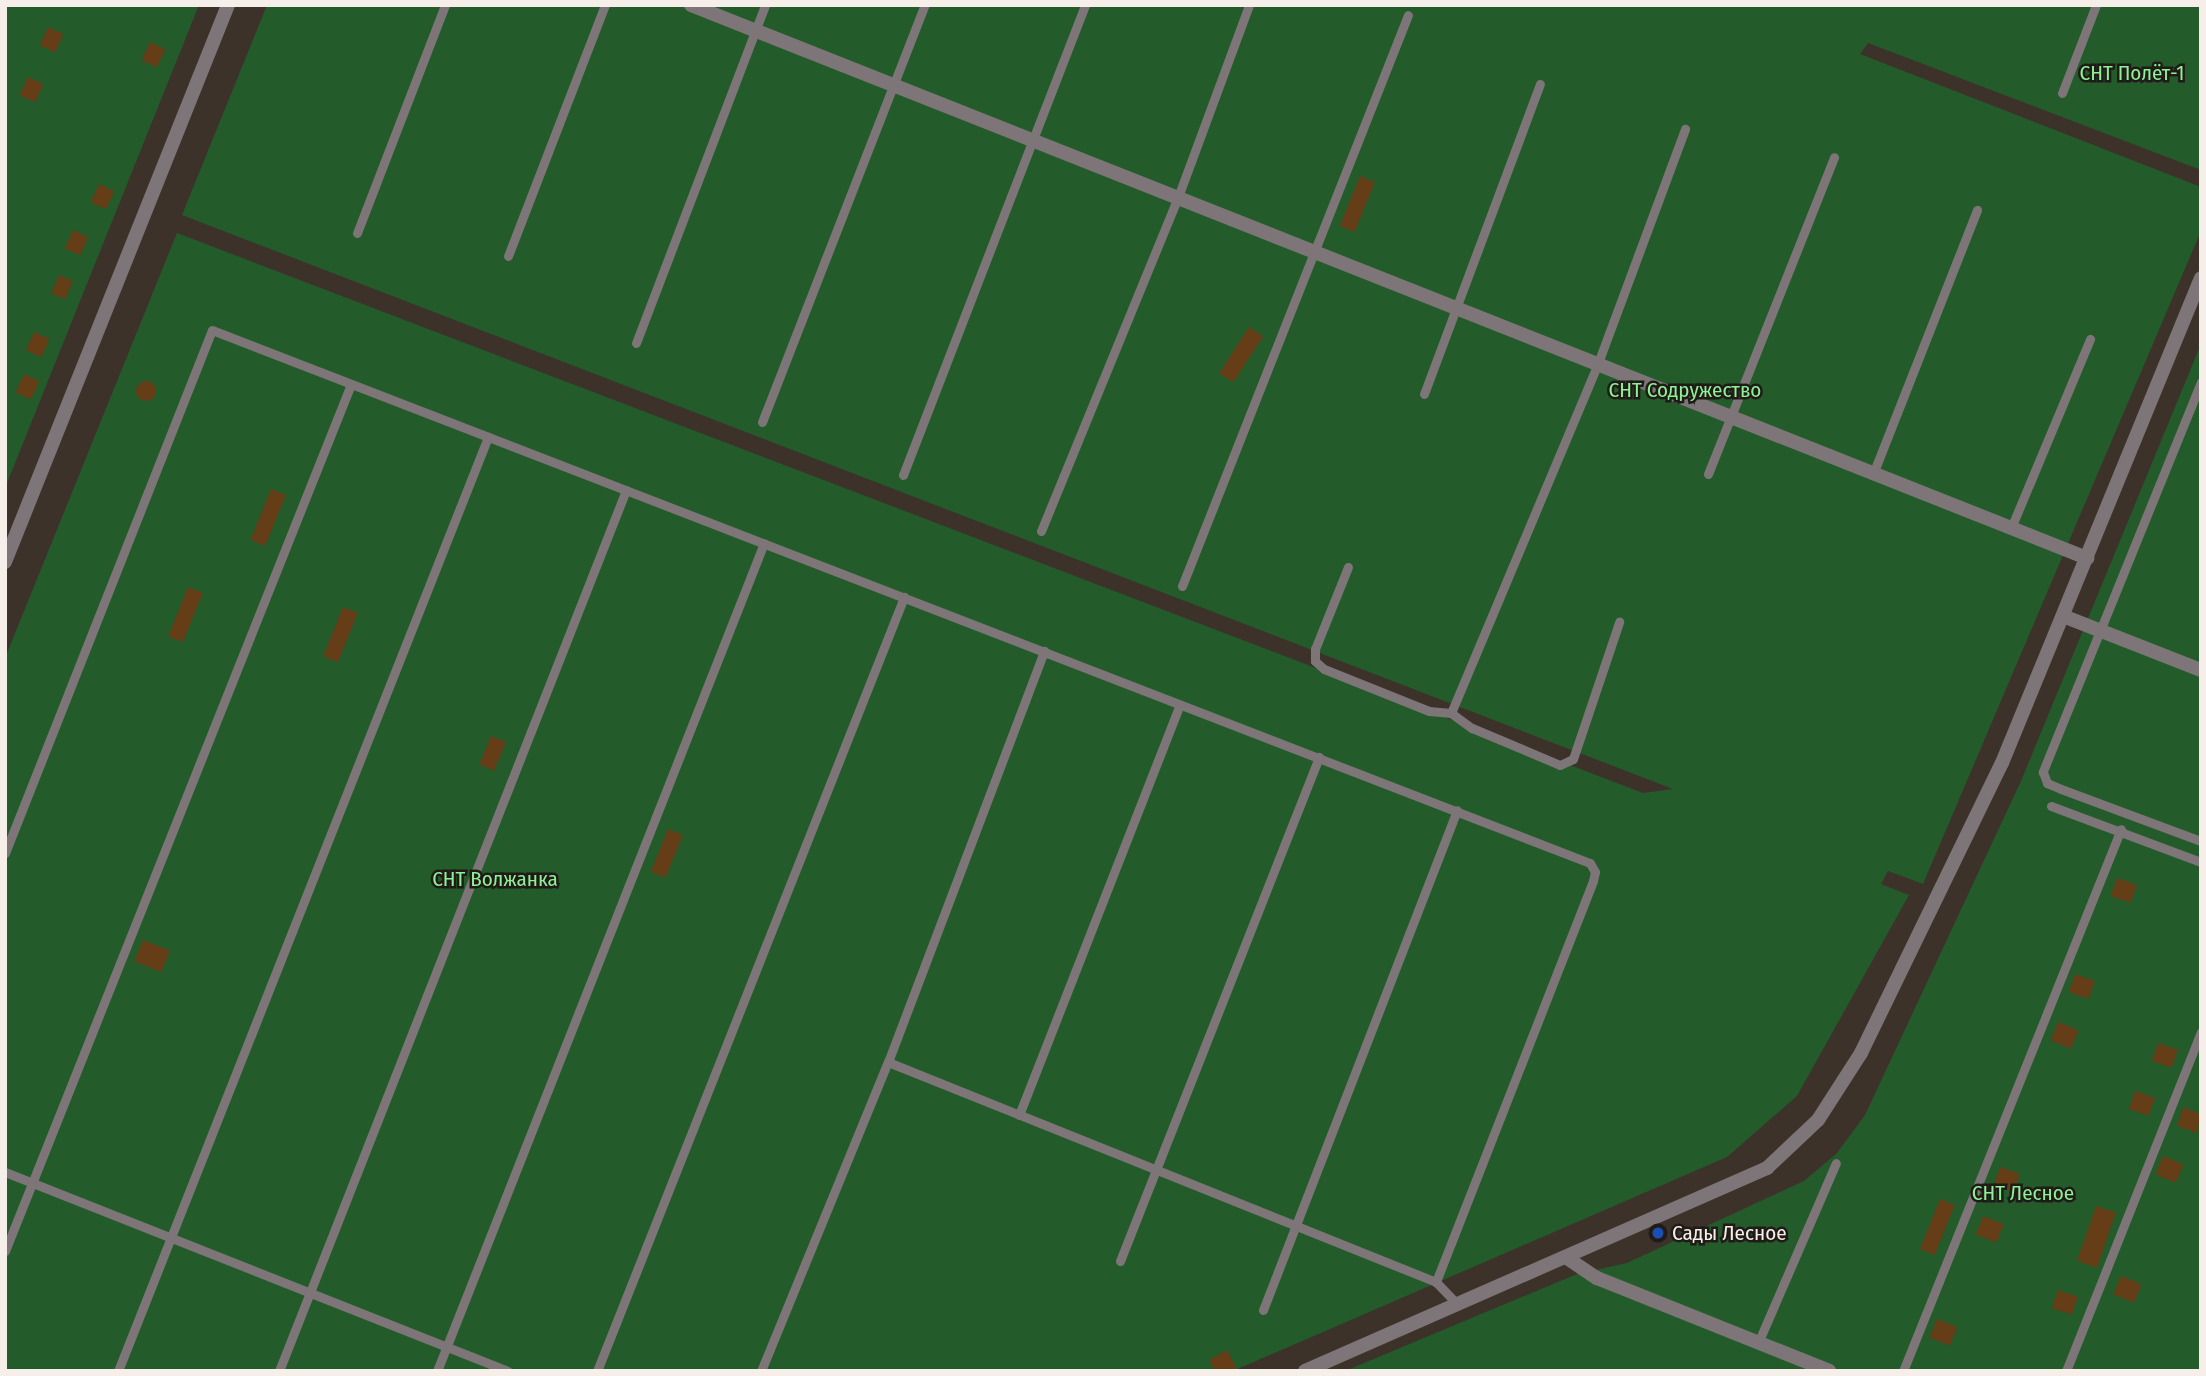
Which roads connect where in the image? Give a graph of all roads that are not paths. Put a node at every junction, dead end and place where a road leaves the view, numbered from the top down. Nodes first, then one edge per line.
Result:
1 (228, 5) edge
2 (445, 5) edge
3 (605, 5) edge
4 (691, 5) edge
5 (765, 5) edge
6 (925, 5) edge
7 (1085, 5) edge
8 (1249, 5) edge
9 (2096, 5) edge
10 (1408, 15) dead end
11 (755, 31) junction
12 (1540, 84) dead end
13 (892, 86) junction
14 (2062, 93) dead end
15 (1685, 129) dead end
16 (1033, 140) junction
17 (1834, 157) dead end
18 (1178, 197) junction
19 (1977, 210) dead end
20 (358, 233) dead end
21 (1315, 251) junction
22 (508, 256) dead end
23 (2201, 278) edge
24 (1459, 306) junction
25 (2090, 339) dead end
26 (636, 343) dead end
27 (1598, 363) junction
28 (2201, 382) edge
29 (351, 384) junction
30 (1424, 394) dead end
31 (1732, 417) junction
32 (762, 422) dead end
33 (488, 437) junction
34 (1708, 474) dead end
35 (1873, 474) junction
36 (902, 475) dead end
37 (626, 490) junction
38 (2011, 528) junction
39 (1041, 531) dead end
40 (764, 543) junction
41 (2087, 558) junction
42 (5, 562) edge
43 (1348, 567) dead end
44 (1182, 586) dead end
45 (904, 597) junction
46 (2063, 616) junction
47 (1619, 622) dead end
48 (2100, 630) junction
49 (1044, 651) junction
50 (2201, 670) edge
51 (1180, 704) junction
52 (1451, 713) junction
53 (1319, 757) junction
54 (2051, 806) dead end
55 (1457, 810) junction
56 (2121, 829) junction
57 (2201, 841) edge
58 (5, 853) edge
59 (2201, 862) edge
60 (2201, 1032) edge
61 (888, 1062) junction
62 (1019, 1115) junction
63 (1836, 1163) dead end
64 (1158, 1170) junction
65 (5, 1172) edge
66 (33, 1183) junction
67 (1296, 1226) junction
68 (172, 1236) junction
69 (5, 1251) edge
70 (1567, 1258) junction
71 (1120, 1261) dead end
72 (1436, 1282) junction
73 (310, 1291) junction
74 (1457, 1304) junction
75 (1263, 1310) dead end
76 (1758, 1343) junction
77 (447, 1346) junction
78 (118, 1371) edge
79 (279, 1371) edge
80 (437, 1371) edge
81 (508, 1371) edge
82 (597, 1371) edge
83 (761, 1371) edge
84 (1305, 1371) edge
85 (1829, 1371) edge
86 (1903, 1371) edge
87 (2066, 1371) edge

1 - 42 street
2 - 20 lane
3 - 22 lane
4 - 11 street
5 - 11 lane
6 - 13 lane
7 - 16 lane
8 - 18 lane
9 - 14 lane
10 - 21 lane
11 - 13 street
11 - 26 lane
12 - 24 lane
13 - 16 street
13 - 32 lane
15 - 27 lane
16 - 18 street
16 - 36 lane
17 - 31 lane
18 - 21 street
18 - 39 lane
19 - 35 lane
21 - 24 street
21 - 44 lane
23 - 41 street
24 - 27 street
24 - 30 lane
25 - 38 lane
27 - 31 street
27 - 52 lane
28 - 48 lane
29 - 33 lane
29 - 58 lane
29 - 66 lane
31 - 34 lane
31 - 35 street
33 - 37 lane
33 - 68 lane
35 - 38 street
37 - 40 lane
37 - 73 lane
38 - 41 street
40 - 45 lane
40 - 77 lane
41 - 46 street
43 - 52 lane
45 - 49 lane
45 - 82 lane
46 - 48 street
46 - 70 street
47 - 52 lane
48 - 50 street
48 - 57 lane
49 - 51 lane
49 - 61 lane
51 - 53 lane
51 - 62 lane
53 - 55 lane
53 - 64 lane
54 - 56 lane
55 - 67 lane
55 - 72 lane
56 - 59 lane
56 - 86 lane
60 - 87 lane
61 - 62 lane
61 - 83 lane
62 - 64 lane
63 - 76 lane
64 - 67 lane
64 - 71 lane
65 - 66 lane
66 - 68 lane
66 - 69 lane
67 - 72 lane
67 - 75 lane
68 - 73 lane
68 - 78 lane
70 - 74 street
70 - 76 street
72 - 74 lane
73 - 77 lane
73 - 79 lane
74 - 84 street
76 - 85 street
77 - 80 lane
77 - 81 lane

